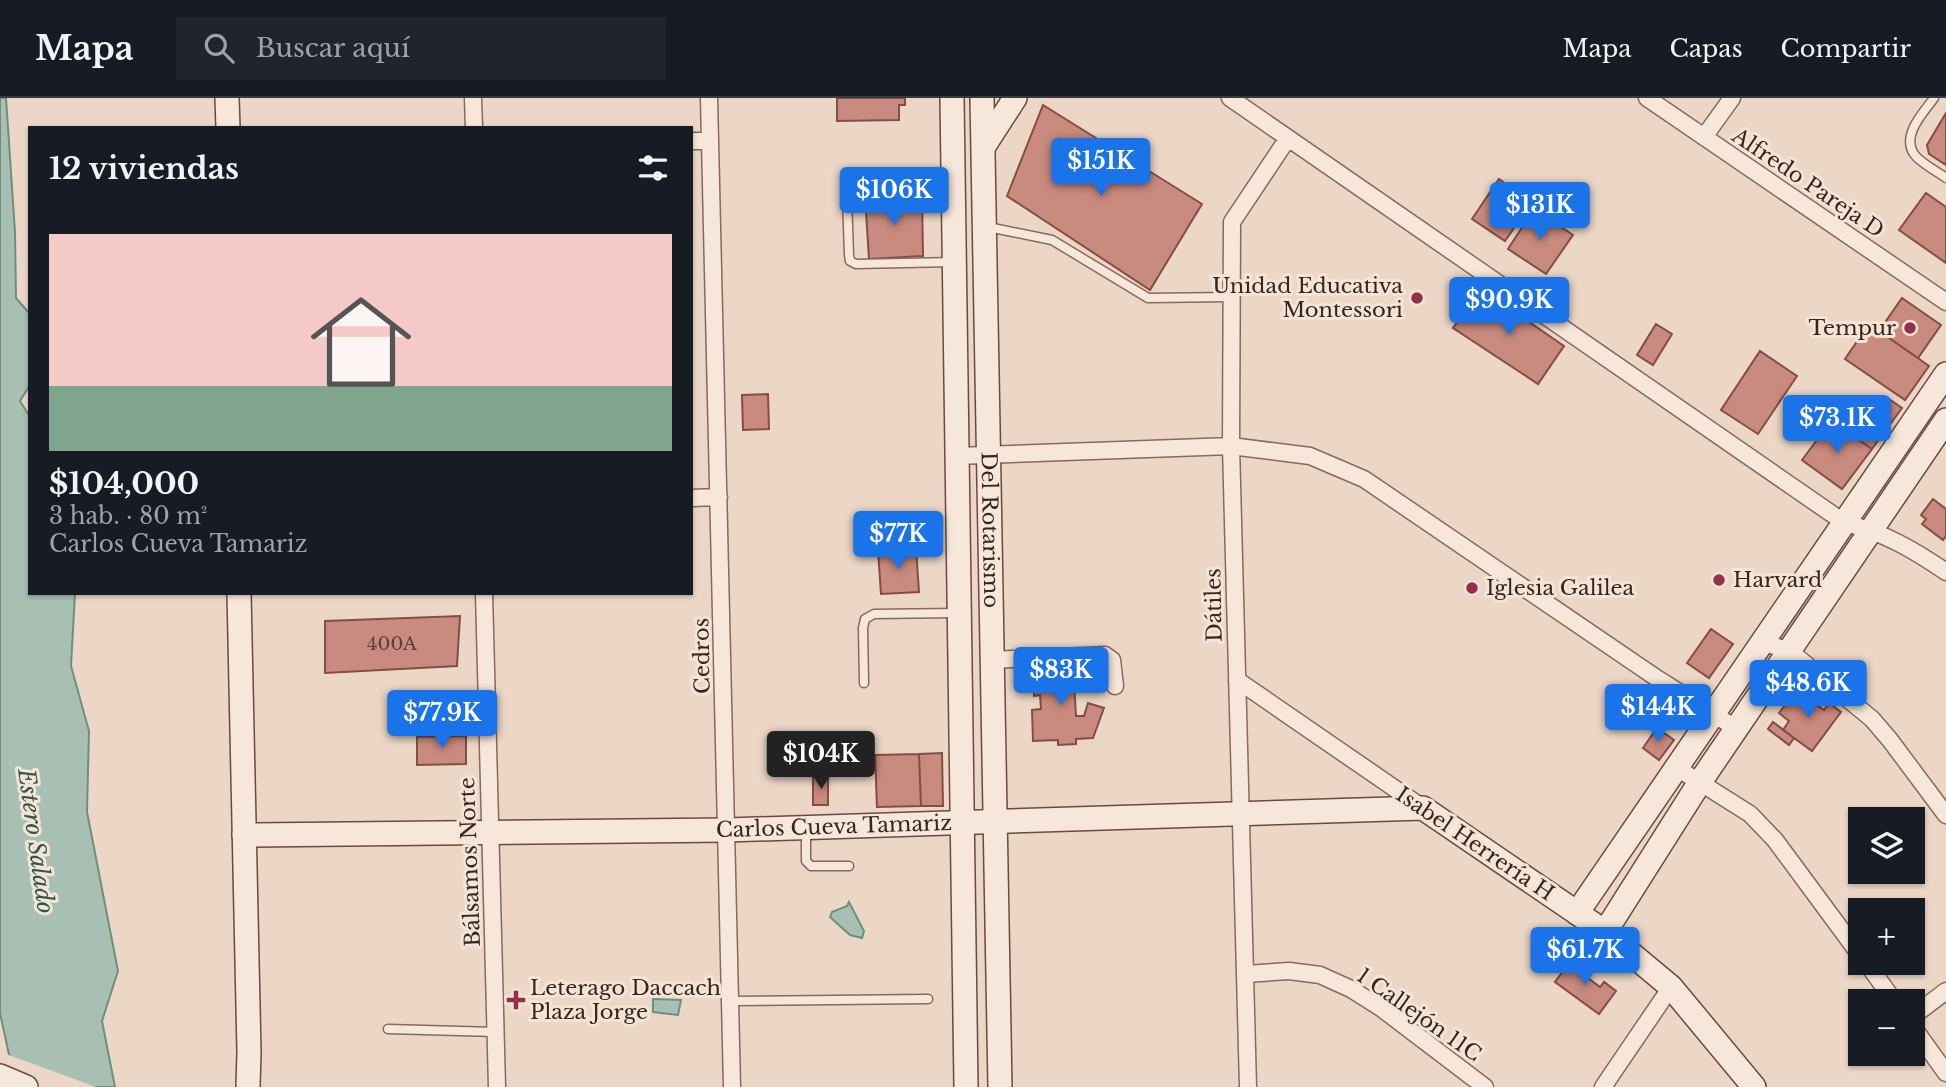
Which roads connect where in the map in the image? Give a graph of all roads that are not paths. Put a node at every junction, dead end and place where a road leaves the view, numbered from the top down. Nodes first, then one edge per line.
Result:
1 (227, 98) edge
2 (473, 98) edge
3 (709, 98) edge
4 (952, 98) edge
5 (982, 98) edge
6 (1015, 98) edge
7 (1230, 98) edge
8 (1647, 98) edge
9 (1732, 98) edge
10 (1934, 98) edge
11 (228, 126) edge
12 (474, 126) edge
13 (1704, 137) junction
14 (1288, 138) junction
15 (693, 141) edge
16 (710, 141) junction
17 (984, 146) junction
18 (1946, 178) edge
19 (953, 188) junction
20 (985, 226) junction
21 (955, 262) junction
22 (1231, 297) junction
23 (1946, 302) edge
24 (1944, 383) edge
25 (1946, 420) edge
26 (1231, 446) junction
27 (988, 455) junction
28 (957, 456) junction
29 (693, 498) edge
30 (719, 498) junction
31 (1845, 523) junction
32 (1871, 529) junction
33 (1946, 572) edge
34 (239, 595) edge
35 (484, 595) edge
36 (960, 612) junction
37 (1763, 642) junction
38 (1791, 652) junction
39 (991, 660) junction
40 (1237, 680) junction
41 (864, 683) dead end
42 (1115, 686) dead end
43 (1715, 714) junction
44 (1737, 729) junction
45 (1678, 768) junction
46 (1700, 782) junction
47 (1423, 808) junction
48 (1240, 814) junction
49 (1946, 815) edge
50 (994, 821) junction
51 (962, 822) junction
52 (806, 827) junction
53 (727, 830) junction
54 (491, 832) junction
55 (244, 835) junction
56 (849, 866) dead end
57 (1577, 913) junction
58 (1605, 932) junction
59 (1848, 939) edge
60 (1245, 974) junction
61 (1671, 987) junction
62 (1946, 991) edge
63 (928, 999) dead end
64 (731, 1001) junction
65 (1925, 1007) edge
66 (388, 1028) dead end
67 (496, 1032) junction
68 (1925, 1044) edge
69 (1946, 1073) edge
70 (0, 1076) edge
71 (26, 1087) edge
72 (248, 1087) edge
73 (497, 1087) edge
74 (732, 1087) edge
75 (966, 1087) edge
76 (1000, 1087) edge
77 (1248, 1087) edge
78 (1485, 1087) edge
79 (1603, 1087) edge
80 (1754, 1087) edge

1 - 11 street
2 - 12 street
3 - 16 street, Cedros
4 - 19 street, Del Rotarismo
5 - 17 street, Del Rotarismo
6 - 17 street
7 - 14 street
8 - 13 street, Alfredo Pareja D
9 - 13 street
10 - 18 lane
13 - 23 street, Alfredo Pareja D
14 - 22 street, Dátiles
14 - 31 street
15 - 16 street
16 - 30 street, Cedros
17 - 20 street, Del Rotarismo
19 - 21 street, Del Rotarismo
19 - 21 lane
20 - 22 lane
20 - 27 street, Del Rotarismo
21 - 28 street, Del Rotarismo
22 - 26 street, Dátiles
24 - 31 street
25 - 32 street
26 - 27 street
26 - 40 street, Dátiles
26 - 43 street
27 - 28 street
27 - 39 street, Del Rotarismo
28 - 36 street, Del Rotarismo
29 - 30 street
30 - 53 street, Cedros
31 - 32 street
31 - 37 street
32 - 33 street
32 - 38 street
34 - 55 street
35 - 54 street, Bálsamos Norte
36 - 41 lane
36 - 51 street, Del Rotarismo
37 - 38 street
37 - 43 street
38 - 44 street
38 - 49 street
39 - 42 street
39 - 50 street, Del Rotarismo
40 - 47 street, Isabel Herrería H
40 - 48 street, Dátiles
43 - 44 street
43 - 45 street
44 - 46 street
45 - 46 street
45 - 57 street
46 - 58 street
46 - 59 street
47 - 48 street, Carlos Cueva Tamariz
47 - 57 street, Isabel Herrería H
48 - 50 street, Carlos Cueva Tamariz
48 - 60 street, Dátiles
50 - 51 street, Carlos Cueva Tamariz
50 - 76 street, Del Rotarismo
51 - 52 street, Carlos Cueva Tamariz
51 - 75 street, Del Rotarismo
52 - 53 street, Carlos Cueva Tamariz
52 - 56 lane
53 - 54 street, Carlos Cueva Tamariz
53 - 64 street, Cedros
54 - 55 street, Carlos Cueva Tamariz
54 - 67 street, Bálsamos Norte
55 - 72 street
57 - 58 street, Isabel Herrería H
58 - 61 street, Isabel Herrería H
60 - 77 street, Dátiles
60 - 78 street, 1 Callejón 11C
61 - 79 street
61 - 80 street, Isabel Herrería H
62 - 65 street
63 - 64 lane
64 - 74 street, Cedros
66 - 67 lane
67 - 73 street, Bálsamos Norte
68 - 69 street
70 - 71 street

